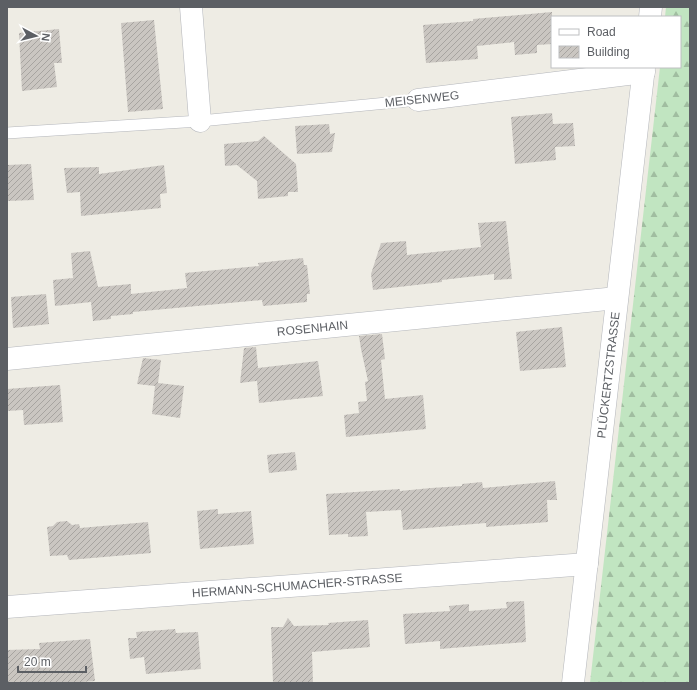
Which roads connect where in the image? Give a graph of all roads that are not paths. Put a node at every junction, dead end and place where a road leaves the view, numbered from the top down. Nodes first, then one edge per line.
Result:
1 (191, 7) edge
2 (644, 69) edge
3 (418, 100) joint
4 (200, 121) junction
5 (7, 133) edge
6 (617, 298) junction
7 (7, 359) edge
8 (587, 564) junction
9 (7, 606) edge
10 (573, 683) edge

1 - 4 street
2 - 3 street, MEISENWEG
2 - 6 street, PLÜCKERTZSTRASSE
3 - 4 lane, MEISENWEG
4 - 5 lane, MEISENWEG
6 - 7 street, ROSENHAIN
6 - 8 street, PLÜCKERTZSTRASSE
8 - 9 street, HERMANN-SCHUMACHER-STRASSE
8 - 10 street, PLÜCKERTZSTRASSE

